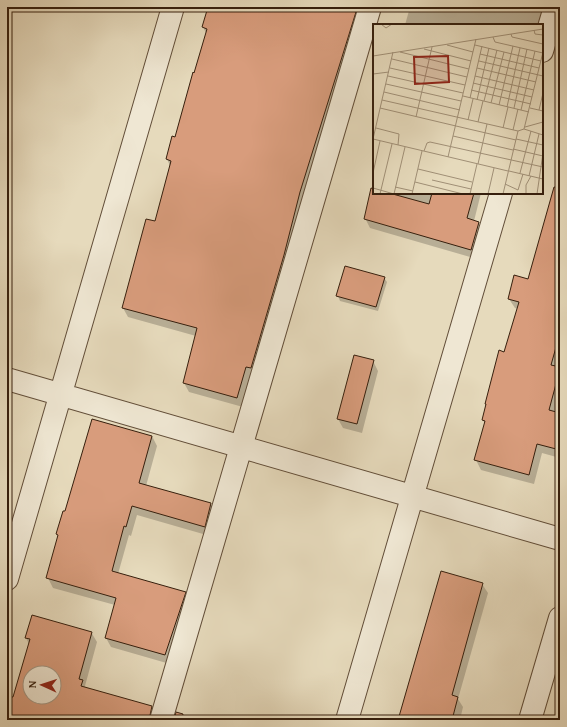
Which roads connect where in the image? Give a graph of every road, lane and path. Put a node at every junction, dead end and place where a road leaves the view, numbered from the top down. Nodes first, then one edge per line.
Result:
1 (173, 7) edge
2 (370, 7) edge
3 (555, 7) edge
4 (543, 48) edge
5 (501, 194) edge
6 (7, 379) edge
7 (61, 395) junction
8 (241, 447) junction
9 (412, 496) junction
10 (560, 539) edge
11 (7, 579) edge
12 (560, 618) edge
13 (161, 720) edge
14 (347, 720) edge
15 (530, 720) edge

1 - 7 street
2 - 8 street
3 - 4 street
5 - 9 street
6 - 7 street
7 - 8 street
7 - 11 street
8 - 9 street
8 - 13 street
9 - 10 street
9 - 14 street
12 - 15 street

